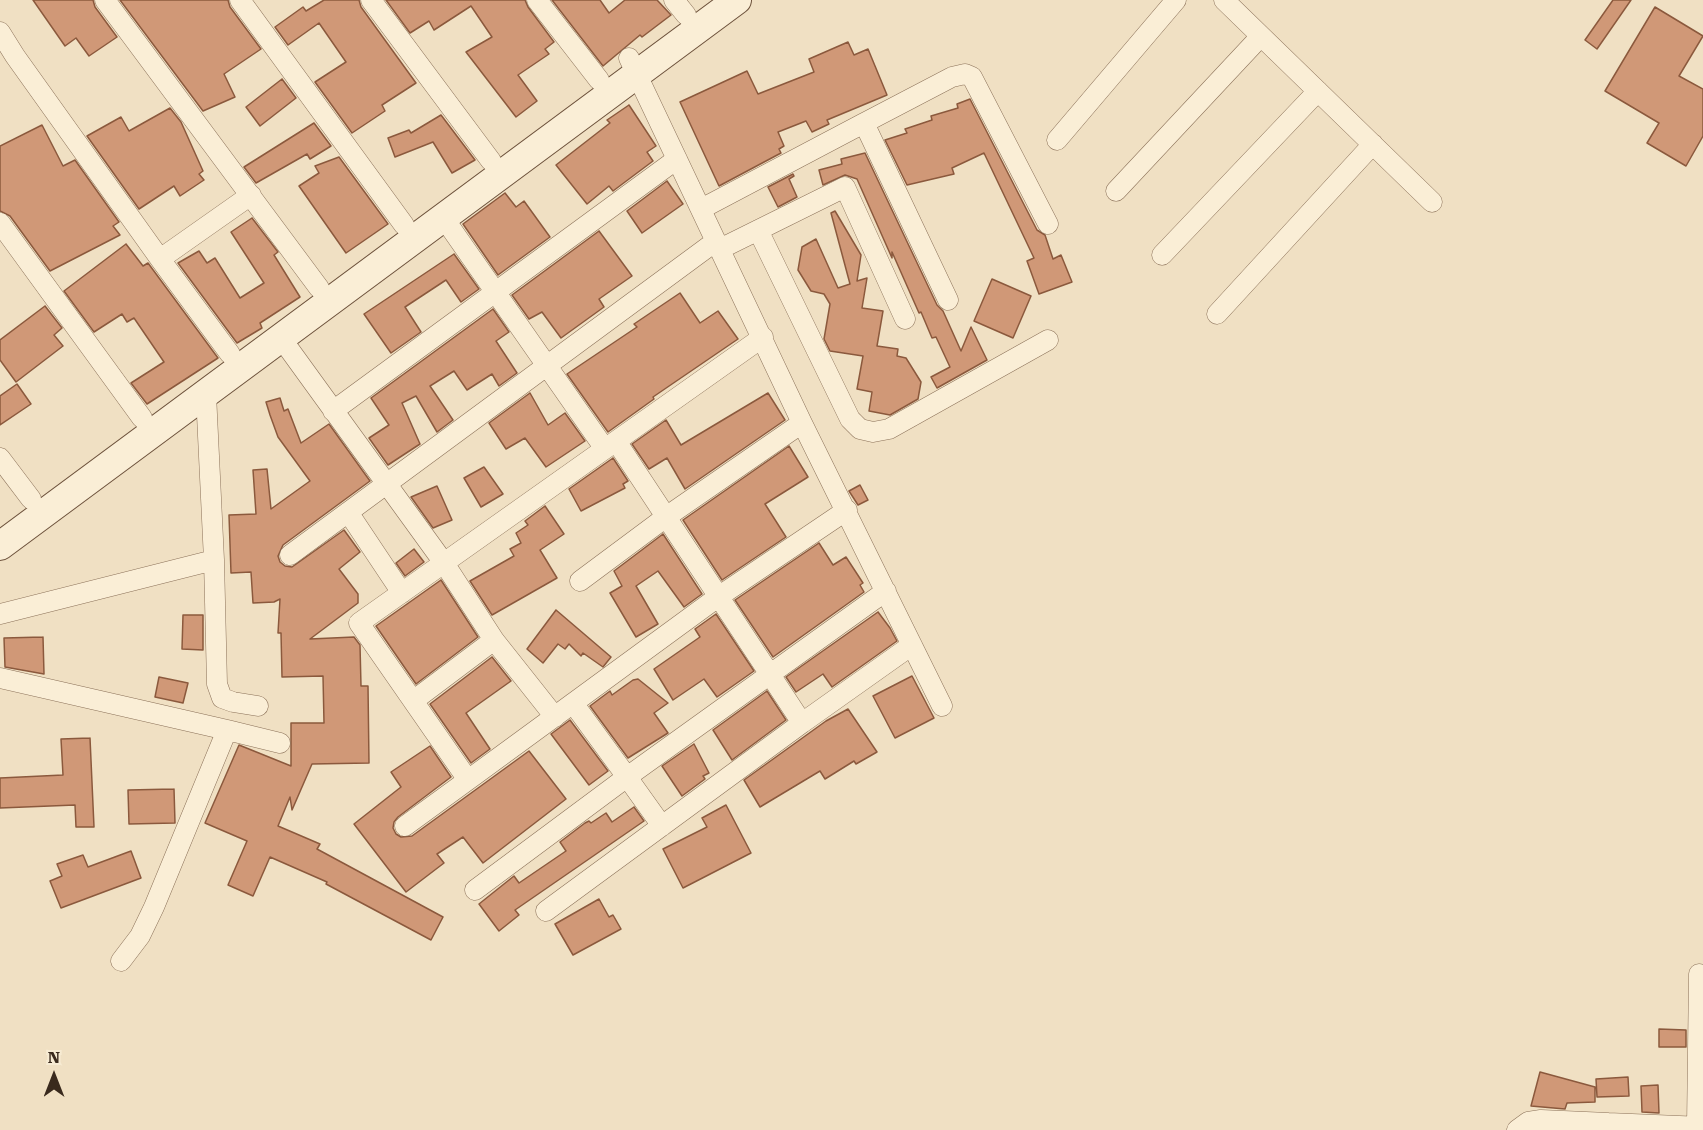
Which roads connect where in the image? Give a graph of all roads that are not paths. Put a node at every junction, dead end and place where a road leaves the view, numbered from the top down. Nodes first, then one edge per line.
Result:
1 (105, 0) edge
2 (240, 0) edge
3 (371, 0) edge
4 (537, 0) edge
5 (737, 0) edge
6 (1176, 0) edge
7 (1224, 0) edge
8 (688, 5) edge
9 (0, 32) edge
10 (1261, 36) junction
11 (632, 66) junction
12 (599, 80) junction
13 (1318, 91) junction
14 (864, 123) junction
15 (1057, 140) dead end
16 (1373, 144) junction
17 (676, 159) junction
18 (491, 161) junction
19 (1116, 191) dead end
20 (251, 195) junction
21 (1432, 202) dead end
22 (701, 209) junction
23 (443, 217) junction
24 (0, 223) edge
25 (1048, 224) dead end
26 (404, 225) junction
27 (758, 230) junction
28 (718, 245) junction
29 (1162, 255) dead end
30 (160, 259) junction
31 (319, 288) junction
32 (495, 291) junction
33 (948, 300) dead end
34 (1216, 315) dead end
35 (905, 319) dead end
36 (763, 337) junction
37 (280, 338) junction
38 (1048, 340) dead end
39 (230, 354) junction
40 (548, 365) junction
41 (206, 394) junction
42 (333, 411) junction
43 (142, 418) junction
44 (802, 423) junction
45 (611, 445) junction
46 (0, 458) edge
47 (386, 484) junction
48 (31, 499) junction
49 (847, 510) junction
50 (348, 512) junction
51 (666, 517) junction
52 (0, 522) edge
53 (0, 546) edge
54 (290, 555) dead end
55 (214, 560) junction
56 (444, 563) junction
57 (580, 581) dead end
58 (886, 591) junction
59 (402, 592) junction
60 (718, 597) junction
61 (0, 614) edge
62 (494, 640) junction
63 (912, 645) junction
64 (769, 674) junction
65 (0, 678) edge
66 (413, 701) junction
67 (573, 703) junction
68 (258, 706) dead end
69 (942, 706) dead end
70 (555, 717) junction
71 (802, 723) junction
72 (227, 730) junction
73 (280, 743) dead end
74 (627, 777) junction
75 (468, 780) junction
76 (405, 826) dead end
77 (662, 826) junction
78 (475, 890) dead end
79 (546, 911) dead end
80 (121, 962) dead end
81 (1699, 974) dead end
82 (1561, 1125) edge
83 (1609, 1126) edge
84 (1700, 1126) edge
85 (1667, 1127) edge
86 (1517, 1130) edge

1 - 20 street
2 - 26 street
3 - 18 street
4 - 12 street
5 - 11 main road
6 - 15 street
7 - 10 street
8 - 11 main road
9 - 30 street
10 - 13 street
10 - 19 street
11 - 12 main road
11 - 17 street
11 - 23 main road
12 - 18 main road
13 - 16 street
13 - 29 street
14 - 22 street
14 - 25 street
14 - 33 street
16 - 21 street
16 - 34 street
17 - 22 street
17 - 32 street
18 - 26 main road
20 - 30 street
20 - 31 street
22 - 28 street
23 - 32 street
23 - 37 main road
24 - 43 street
26 - 31 main road
27 - 28 street
27 - 35 street
27 - 38 street
28 - 36 street
28 - 40 street
30 - 39 street
31 - 39 main road
32 - 40 street
32 - 42 street
36 - 44 street
36 - 45 street
37 - 41 main road
37 - 42 street
39 - 43 main road
40 - 45 street
40 - 47 street
41 - 53 main road
41 - 55 street
42 - 47 street
43 - 48 main road
44 - 49 street
44 - 51 street
45 - 51 street
45 - 56 street
46 - 48 street
47 - 50 street
47 - 56 street
48 - 52 main road
49 - 58 street
49 - 60 street
50 - 54 street
50 - 59 street
51 - 57 street
51 - 60 street
55 - 61 street
55 - 68 street
56 - 59 street
56 - 62 street
58 - 63 street
58 - 64 street
59 - 66 street
60 - 64 street
60 - 67 street
62 - 66 street
62 - 70 street
63 - 69 street
63 - 71 street
64 - 71 street
64 - 74 street
65 - 72 street
66 - 75 street
67 - 70 street
67 - 74 street
70 - 75 street
71 - 77 street
72 - 73 street
72 - 80 street
74 - 77 street
74 - 78 street
75 - 76 street
77 - 79 street
81 - 84 street
82 - 83 street
82 - 86 street
83 - 85 street
84 - 85 street

